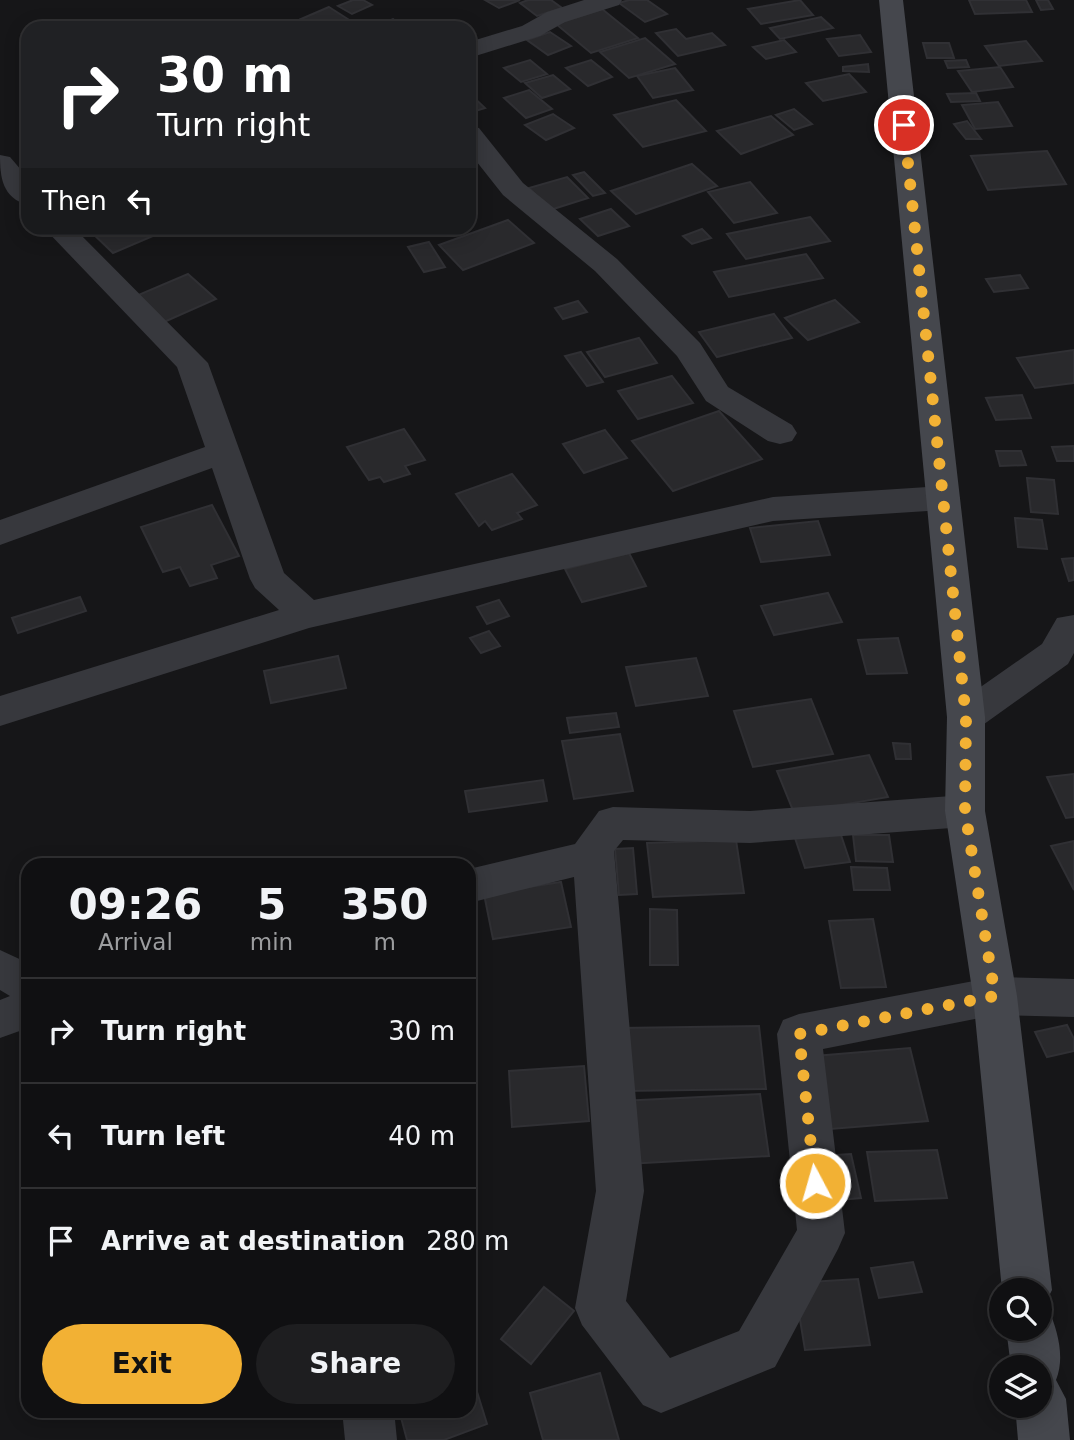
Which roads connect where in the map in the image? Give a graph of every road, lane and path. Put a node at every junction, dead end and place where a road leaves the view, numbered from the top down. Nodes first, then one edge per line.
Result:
1 (610, 0) edge
2 (891, 0) edge
3 (476, 48) edge
4 (476, 143) edge
5 (0, 163) edge
6 (21, 188) edge
7 (65, 235) edge
8 (780, 433) dead end
9 (224, 452) junction
10 (943, 498) junction
11 (0, 533) edge
12 (307, 615) junction
13 (1074, 628) edge
14 (0, 711) edge
15 (966, 718) junction
16 (965, 811) junction
17 (593, 856) junction
18 (476, 884) edge
19 (0, 969) edge
20 (21, 980) edge
21 (995, 996) junction
22 (1074, 998) edge
23 (21, 1012) edge
24 (0, 1019) edge
25 (1026, 1278) edge
26 (369, 1418) edge
27 (1042, 1418) edge
28 (371, 1440) edge
29 (1044, 1440) edge

1 - 3 street
2 - 10 main road
4 - 8 street
5 - 6 street
7 - 9 street
9 - 11 street
9 - 12 street
10 - 12 street
10 - 15 main road
12 - 14 street
13 - 15 street
15 - 16 main road
16 - 17 street
16 - 21 main road
17 - 18 street
17 - 21 street
19 - 20 street
21 - 22 street
21 - 25 main road
23 - 24 street
26 - 28 street
27 - 29 main road

